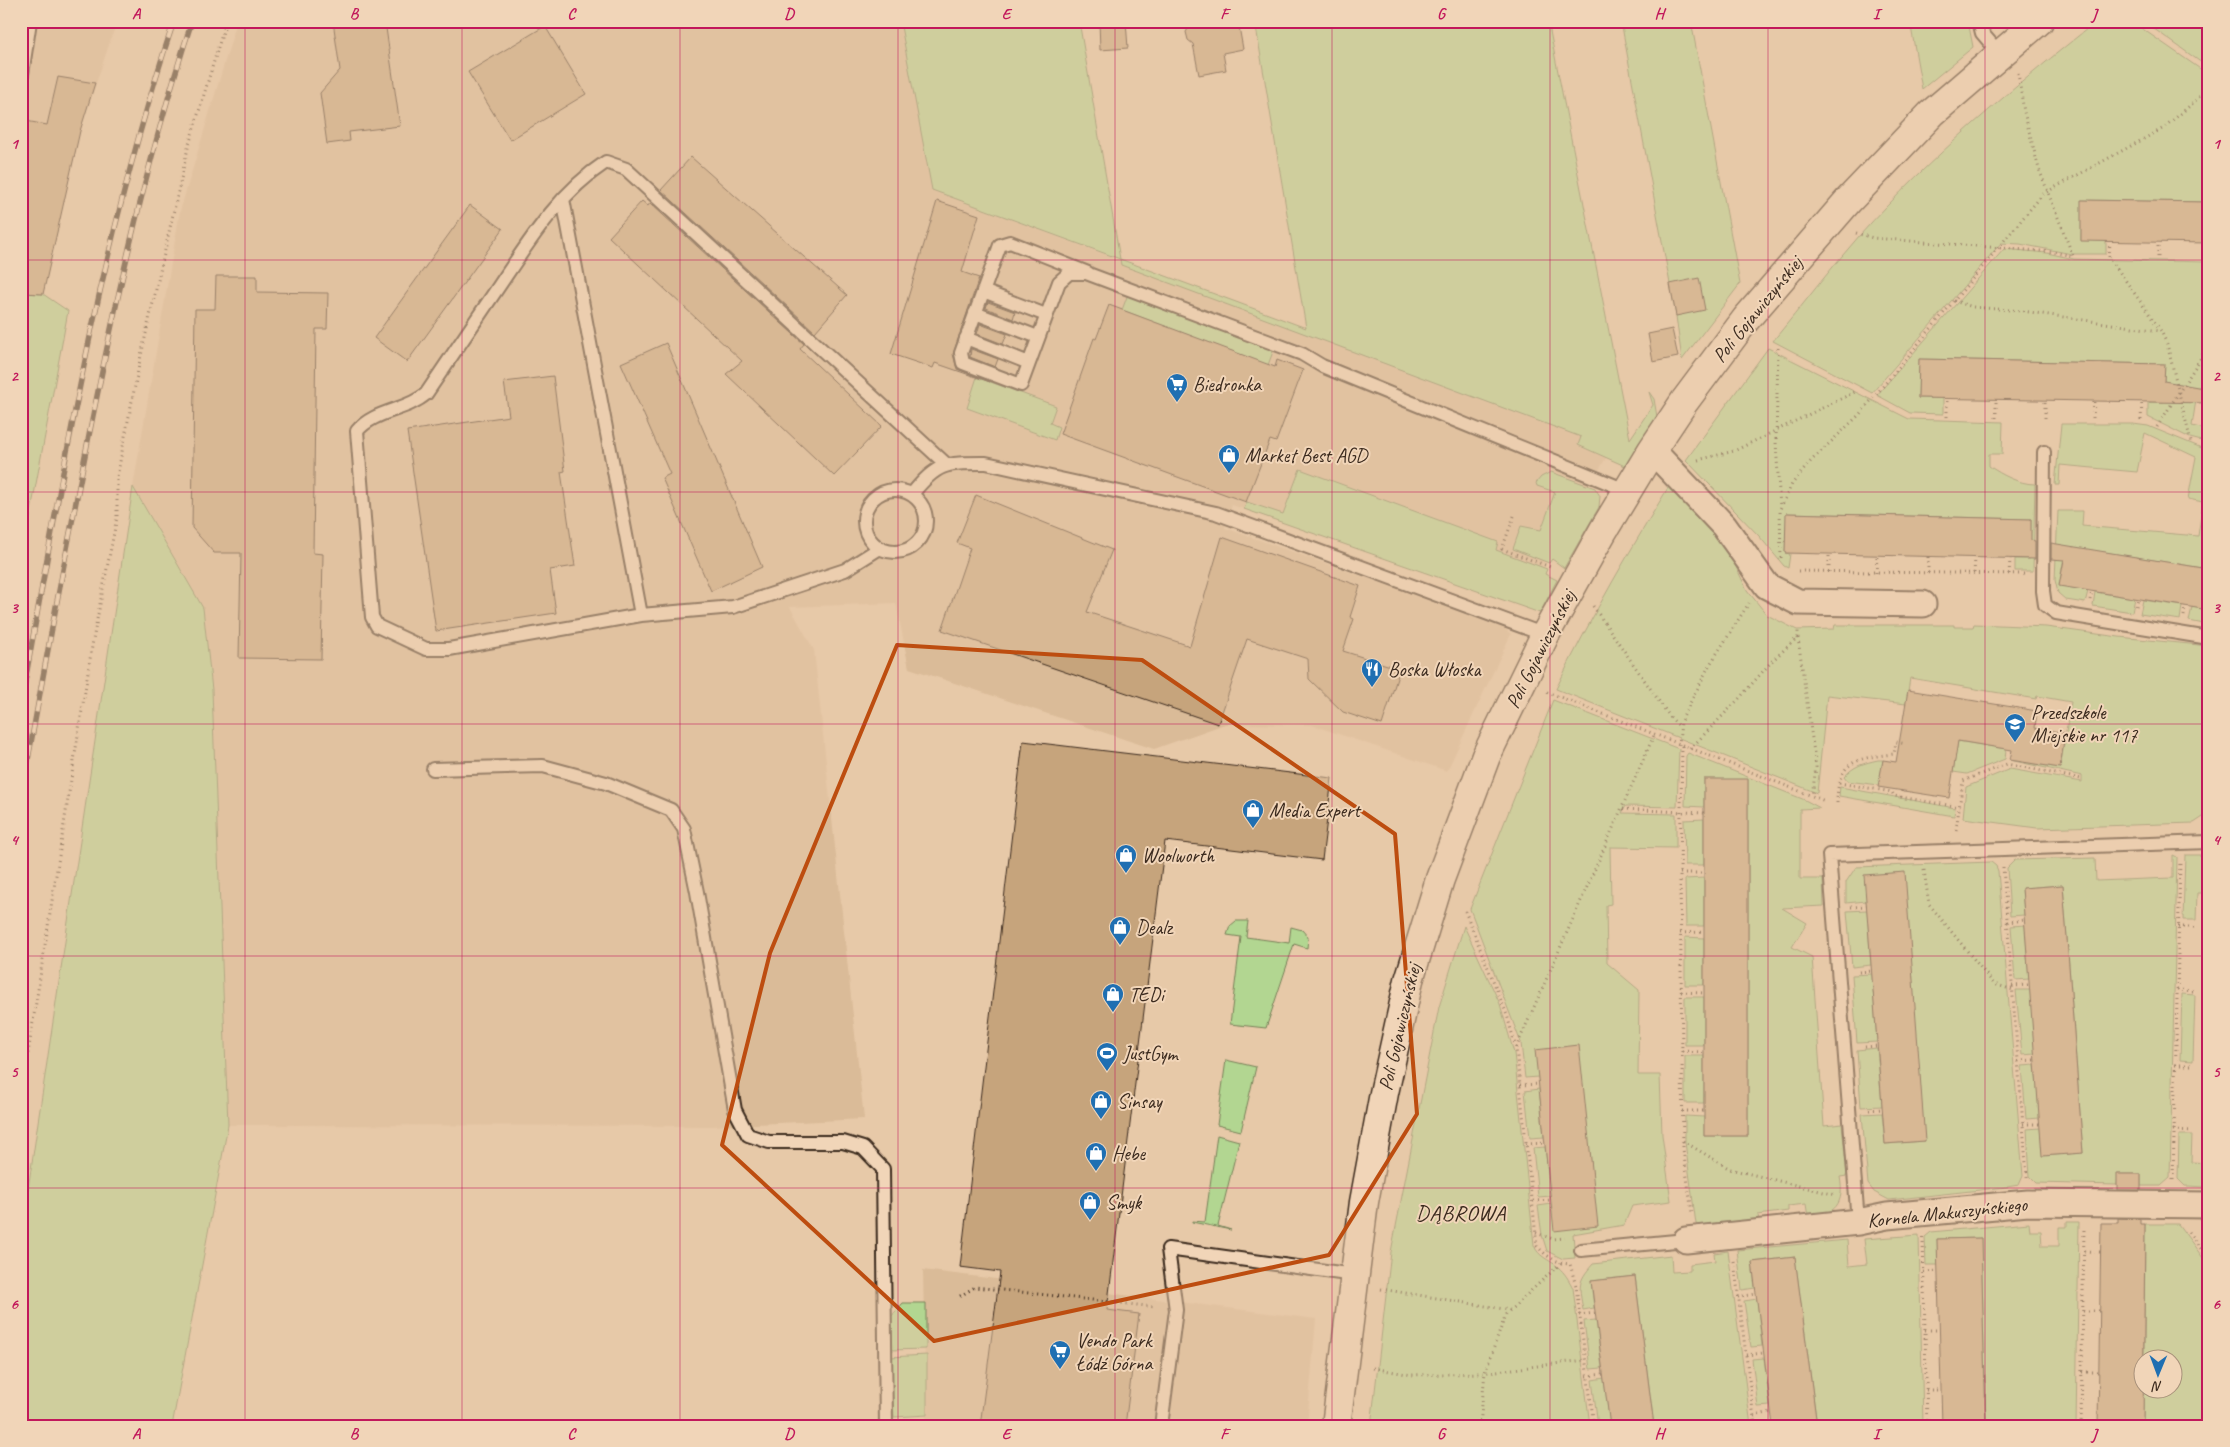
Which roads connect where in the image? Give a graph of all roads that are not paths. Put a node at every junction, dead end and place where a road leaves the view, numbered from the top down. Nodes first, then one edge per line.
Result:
1 (30, 21) edge
2 (1979, 21) edge
3 (2039, 21) edge
4 (2009, 63) junction
5 (21, 80) edge
6 (563, 198) junction
7 (1088, 273) junction
8 (983, 291) junction
9 (975, 313) junction
10 (1046, 316) junction
11 (1038, 337) junction
12 (966, 338) junction
13 (1029, 363) junction
14 (1652, 450) junction
15 (2044, 452) dead end
16 (947, 465) junction
17 (1628, 491) junction
18 (912, 494) junction
19 (880, 548) junction
20 (1923, 604) dead end
21 (641, 615) junction
22 (1545, 635) junction
23 (2209, 638) edge
24 (434, 769) dead end
25 (2209, 842) edge
26 (2209, 1205) edge
27 (1858, 1213) junction
28 (1689, 1231) joint
29 (1581, 1250) dead end
30 (1354, 1276) junction
31 (886, 1426) edge
32 (1161, 1426) edge
33 (1336, 1426) edge

1 - 5 lane
2 - 4 lane
3 - 4 street, Poli Gojawiczyńskiej
4 - 14 street, Poli Gojawiczyńskiej
6 - 16 lane
6 - 21 lane
6 - 21 lane
7 - 8 lane
7 - 10 lane
7 - 17 lane
8 - 9 lane
8 - 10 lane
9 - 11 lane
9 - 12 lane
10 - 11 lane
11 - 13 lane
12 - 13 lane
12 - 13 lane
14 - 17 street, Poli Gojawiczyńskiej
14 - 20 street
15 - 23 lane
16 - 18 lane
16 - 22 lane
17 - 22 street, Poli Gojawiczyńskiej
18 - 19 lane
18 - 19 lane
19 - 21 lane
22 - 30 street, Poli Gojawiczyńskiej
24 - 31 lane
25 - 27 lane
26 - 27 street, Kornela Makuszyńskiego
27 - 28 street, Kornela Makuszyńskiego
28 - 29 lane
30 - 32 lane
30 - 33 street, Poli Gojawiczyńskiej

